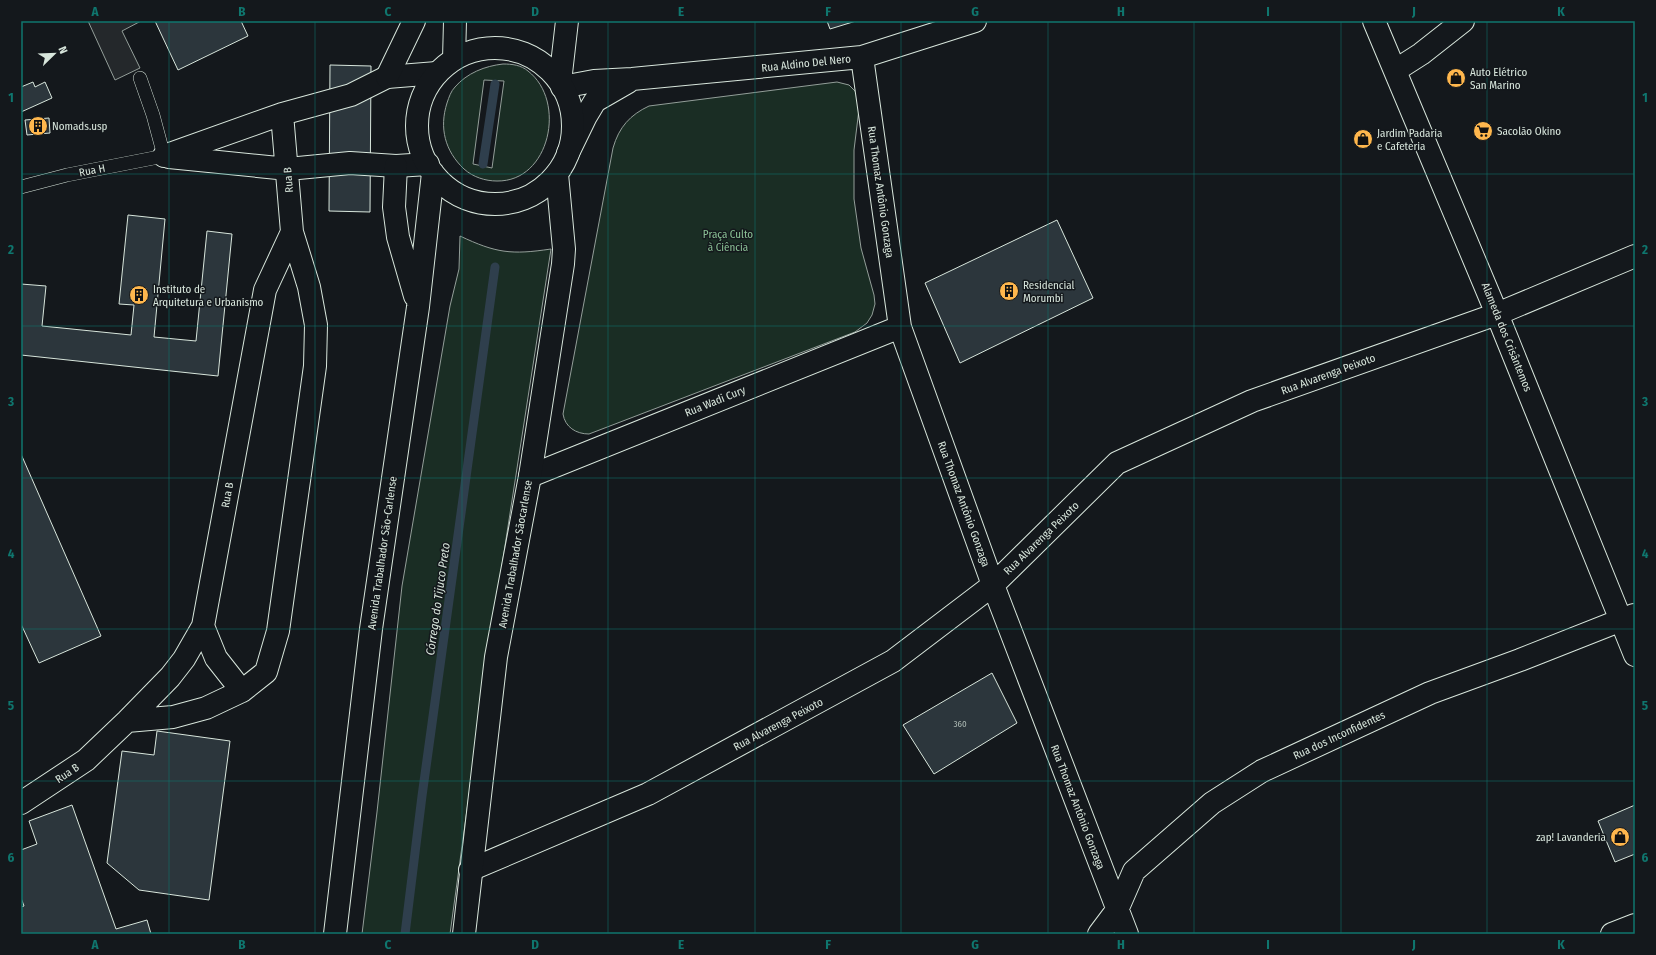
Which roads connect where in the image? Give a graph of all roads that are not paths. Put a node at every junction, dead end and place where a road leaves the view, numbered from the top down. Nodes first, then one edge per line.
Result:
1 (414, 21) edge
2 (455, 21) edge
3 (567, 21) edge
4 (975, 21) edge
5 (1374, 21) edge
6 (1463, 21) edge
7 (862, 57) junction
8 (454, 59) junction
9 (1396, 70) junction
10 (437, 72) junction
11 (387, 77) junction
12 (140, 78) dead end
13 (632, 79) junction
14 (561, 85) junction
15 (282, 114) junction
16 (568, 153) junction
17 (164, 156) junction
18 (396, 166) junction
19 (288, 169) junction
20 (430, 169) junction
21 (557, 174) junction
22 (21, 186) edge
23 (292, 232) junction
24 (1635, 256) edge
25 (418, 307) junction
26 (1497, 314) junction
27 (900, 327) junction
28 (530, 476) junction
29 (993, 585) junction
30 (1628, 617) edge
31 (203, 626) junction
32 (1635, 655) edge
33 (242, 691) junction
34 (127, 721) junction
35 (21, 803) edge
36 (470, 870) junction
37 (1117, 910) junction
38 (1635, 925) edge
39 (335, 934) edge
40 (464, 934) edge
41 (1099, 934) edge
42 (1127, 934) edge
43 (1612, 934) edge

1 - 11 street
2 - 8 street
3 - 14 street
4 - 7 street, Rua Aldino Del Nero
5 - 9 street, Alameda dos Crisântemos
6 - 9 street
7 - 13 street, Rua Aldino Del Nero
7 - 27 street, Rua Thomaz Antônio Gonzaga
8 - 10 street
8 - 14 street
9 - 26 street, Alameda dos Crisântemos
10 - 11 street
10 - 20 street
11 - 15 street
12 - 17 lane
13 - 14 street, Rua Aldino Del Nero
13 - 16 street
14 - 16 street
15 - 17 street
15 - 19 street, Rua B
16 - 21 street
17 - 19 street
17 - 22 lane, Rua H
18 - 19 street
18 - 20 street
18 - 25 street
19 - 23 street, Rua B
20 - 21 street
20 - 25 street, Avenida Trabalhador São-Carlense
21 - 28 street, Avenida Trabalhador Sãocarlense
23 - 31 street, Rua B
23 - 33 street
24 - 26 street, Rua Alvarenga Peixoto
25 - 39 street, Avenida Trabalhador São-Carlense
26 - 29 street, Rua Alvarenga Peixoto
26 - 30 street, Alameda dos Crisântemos
27 - 28 street, Rua Wadi Cury
27 - 29 street, Rua Thomaz Antônio Gonzaga
28 - 36 street, Avenida Trabalhador Sãocarlense
29 - 36 street, Rua Alvarenga Peixoto
29 - 37 street, Rua Thomaz Antônio Gonzaga
30 - 32 street, Alameda dos Crisântemos
30 - 37 street, Rua dos Inconfidentes
31 - 33 street
31 - 34 street, Rua B
33 - 34 street
34 - 35 street, Rua B
36 - 40 street, Avenida Trabalhador Sãocarlense
37 - 41 street, Rua dos Inconfidentes
37 - 42 street, Rua Thomaz Antônio Gonzaga
38 - 43 street

